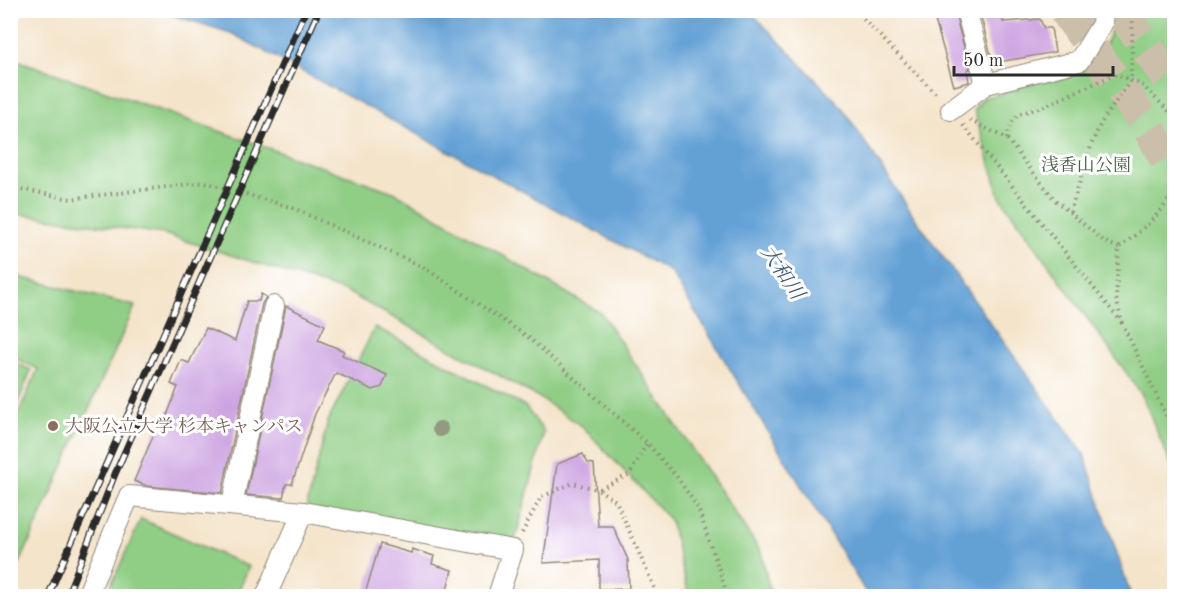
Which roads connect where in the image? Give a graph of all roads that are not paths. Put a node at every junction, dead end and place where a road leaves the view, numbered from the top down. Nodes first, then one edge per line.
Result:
1 (966, 10) edge
2 (1103, 10) edge
3 (986, 84) junction
4 (951, 110) road end
5 (274, 306) dead end
6 (232, 505) junction
7 (303, 512) junction
8 (87, 597) edge
9 (266, 597) edge
10 (498, 597) edge

1 - 3 street
2 - 3 street
3 - 4 street
5 - 6 street
6 - 7 street
6 - 8 street
7 - 9 street
7 - 10 street

